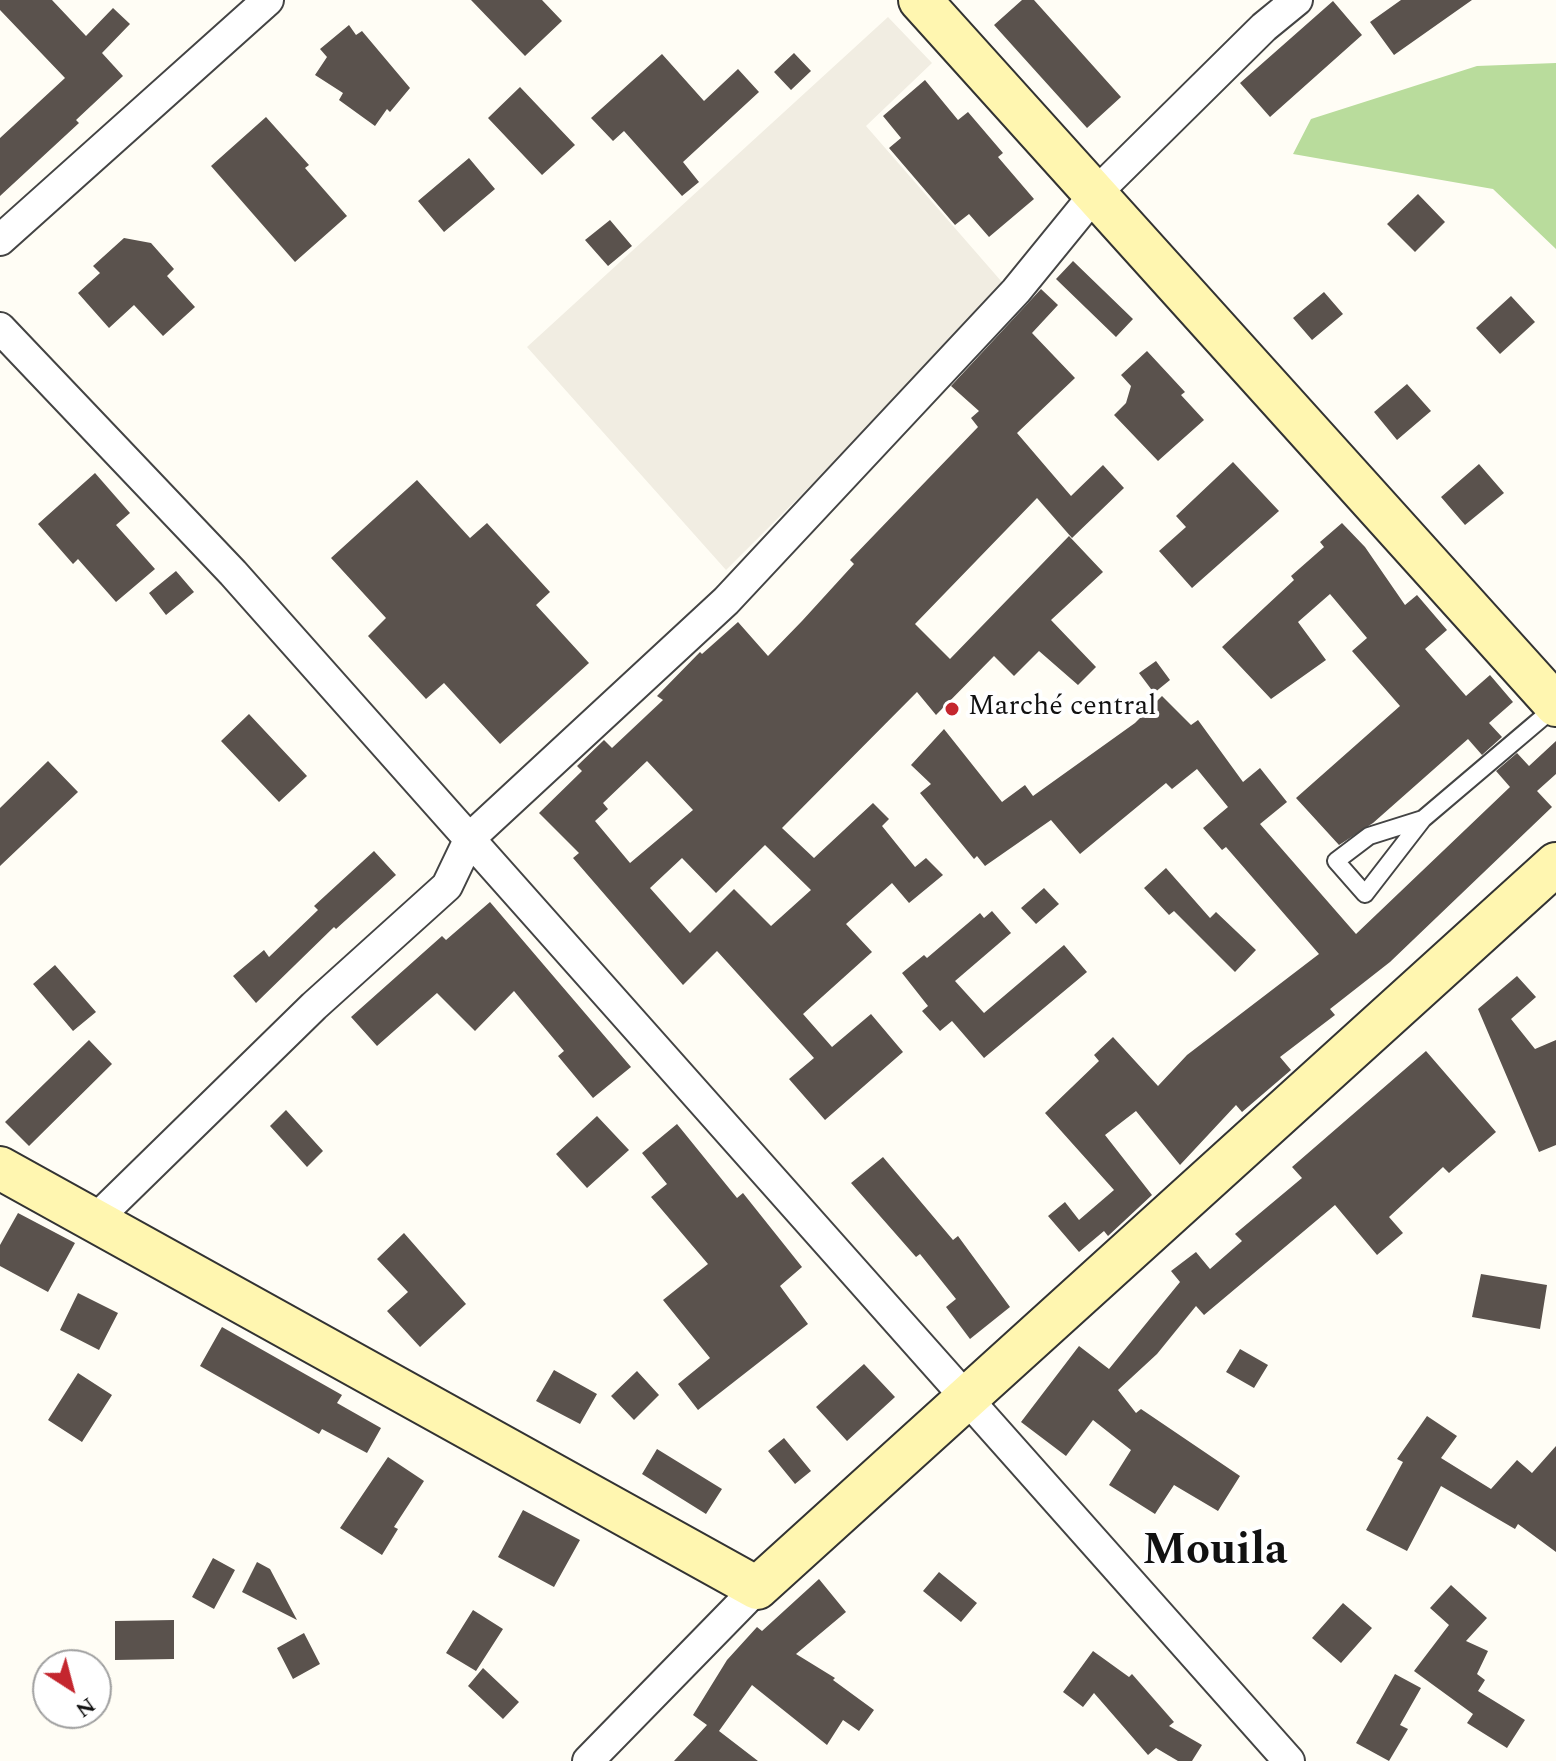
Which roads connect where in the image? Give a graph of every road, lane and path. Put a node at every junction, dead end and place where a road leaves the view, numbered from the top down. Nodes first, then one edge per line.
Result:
1 (268, 0) edge
2 (920, 0) edge
3 (1297, 0) edge
4 (1095, 194) junction
5 (0, 240) edge
6 (0, 328) edge
7 (1556, 705) edge
8 (1423, 819) junction
9 (470, 838) junction
10 (1556, 864) edge
11 (0, 1168) edge
12 (93, 1222) junction
13 (968, 1398) junction
14 (757, 1588) junction
15 (588, 1761) edge
16 (1289, 1761) edge

1 - 5 street
2 - 4 street
3 - 4 street
4 - 7 street
4 - 9 street
6 - 9 street
7 - 8 lane
8 - 8 lane
9 - 12 street
9 - 13 street
10 - 13 street
11 - 12 street
12 - 14 street
13 - 14 street
13 - 16 street
14 - 15 street

